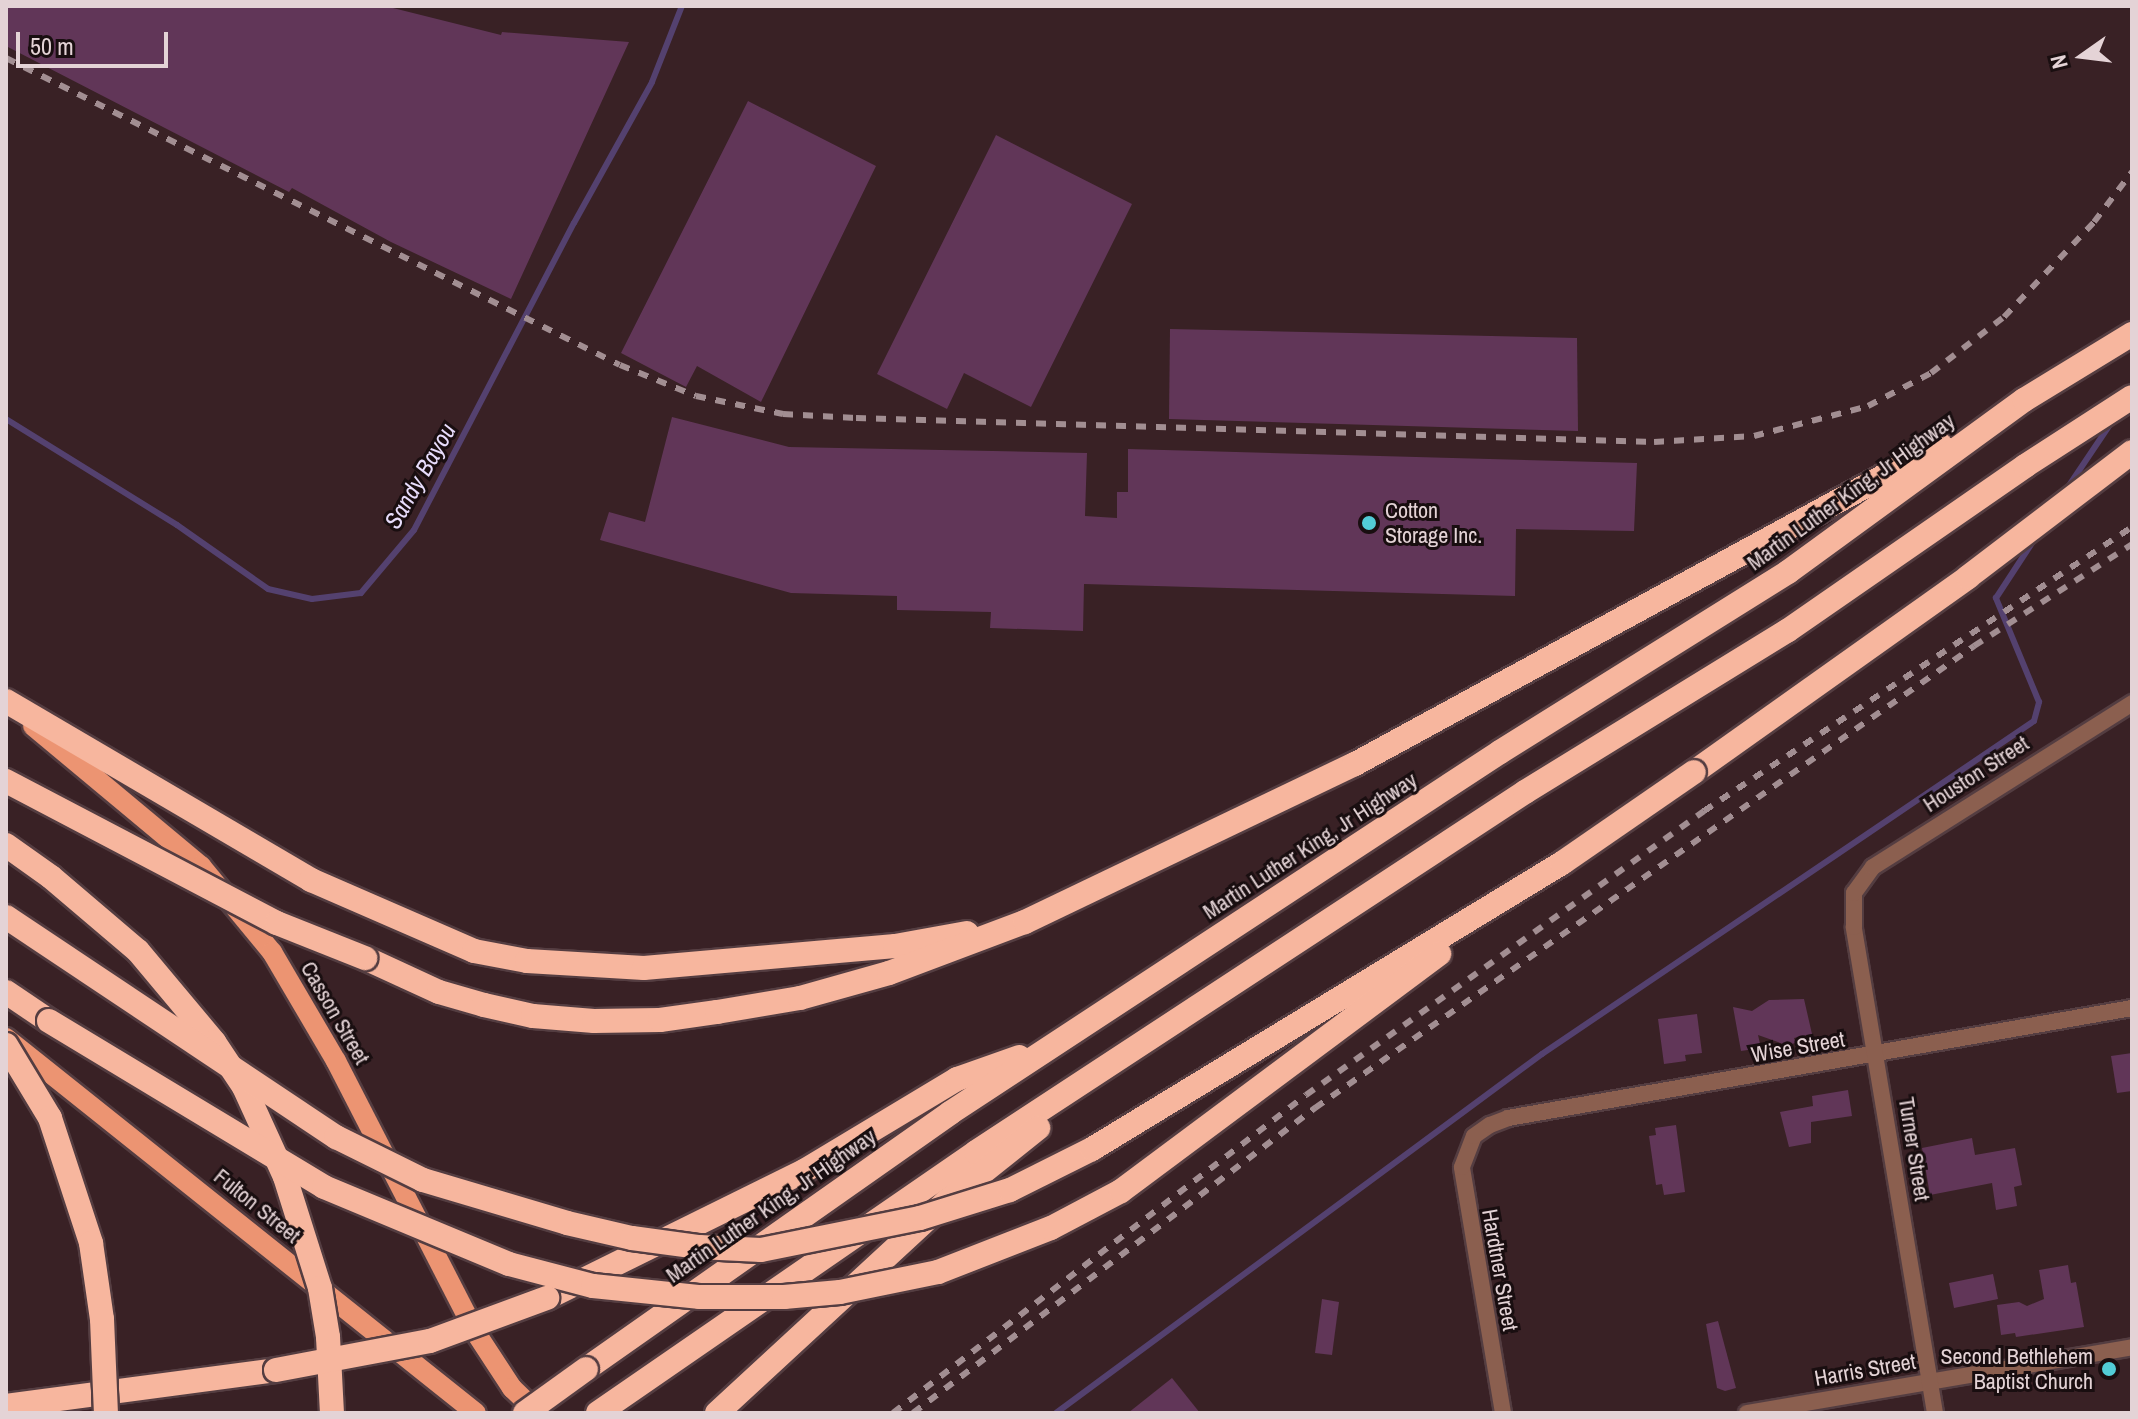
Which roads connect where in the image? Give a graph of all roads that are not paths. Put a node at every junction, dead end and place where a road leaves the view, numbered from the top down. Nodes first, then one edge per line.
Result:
1 (2132, 334) edge
2 (2132, 397) edge
3 (2024, 400) junction
4 (2132, 452) edge
5 (6, 703) edge
6 (2132, 703) edge
7 (6, 781) edge
8 (6, 845) edge
9 (1562, 863) junction
10 (1854, 893) joint
11 (6, 917) edge
12 (1025, 922) junction
13 (6, 992) edge
14 (2132, 1008) edge
15 (6, 1038) edge
16 (1062, 1041) junction
17 (6, 1045) edge
18 (1136, 1049) junction
19 (1876, 1056) junction
20 (1474, 1136) joint
21 (2132, 1347) edge
22 (1929, 1381) junction
23 (6, 1406) edge
24 (606, 1407) edge
25 (106, 1413) edge
26 (332, 1413) edge
27 (476, 1413) edge
28 (525, 1413) edge
29 (538, 1413) edge
30 (717, 1413) edge
31 (1503, 1413) edge
32 (1747, 1413) edge
33 (1935, 1413) edge

1 - 3 highway, Martin Luther King, Jr Highway
2 - 18 highway
3 - 12 highway
3 - 16 highway, Martin Luther King, Jr Highway
4 - 9 highway, bridge
5 - 12 highway
5 - 29 main road, Casson Street
6 - 10 street, Houston Street
7 - 12 highway, bridge
8 - 26 highway, bridge
9 - 11 highway, bridge
9 - 13 highway, bridge
10 - 19 street, Turner Street
14 - 19 street, Wise Street
15 - 27 main road, Fulton Street
16 - 23 highway, bridge
16 - 28 highway, Martin Luther King, Jr Highway, bridge
17 - 25 highway, bridge
18 - 24 highway
18 - 30 highway
19 - 20 street, Wise Street
19 - 22 street, Turner Street
20 - 31 street, Hardtner Street
21 - 22 street, Harris Street
22 - 32 street, Harris Street
22 - 33 street, Turner Street

